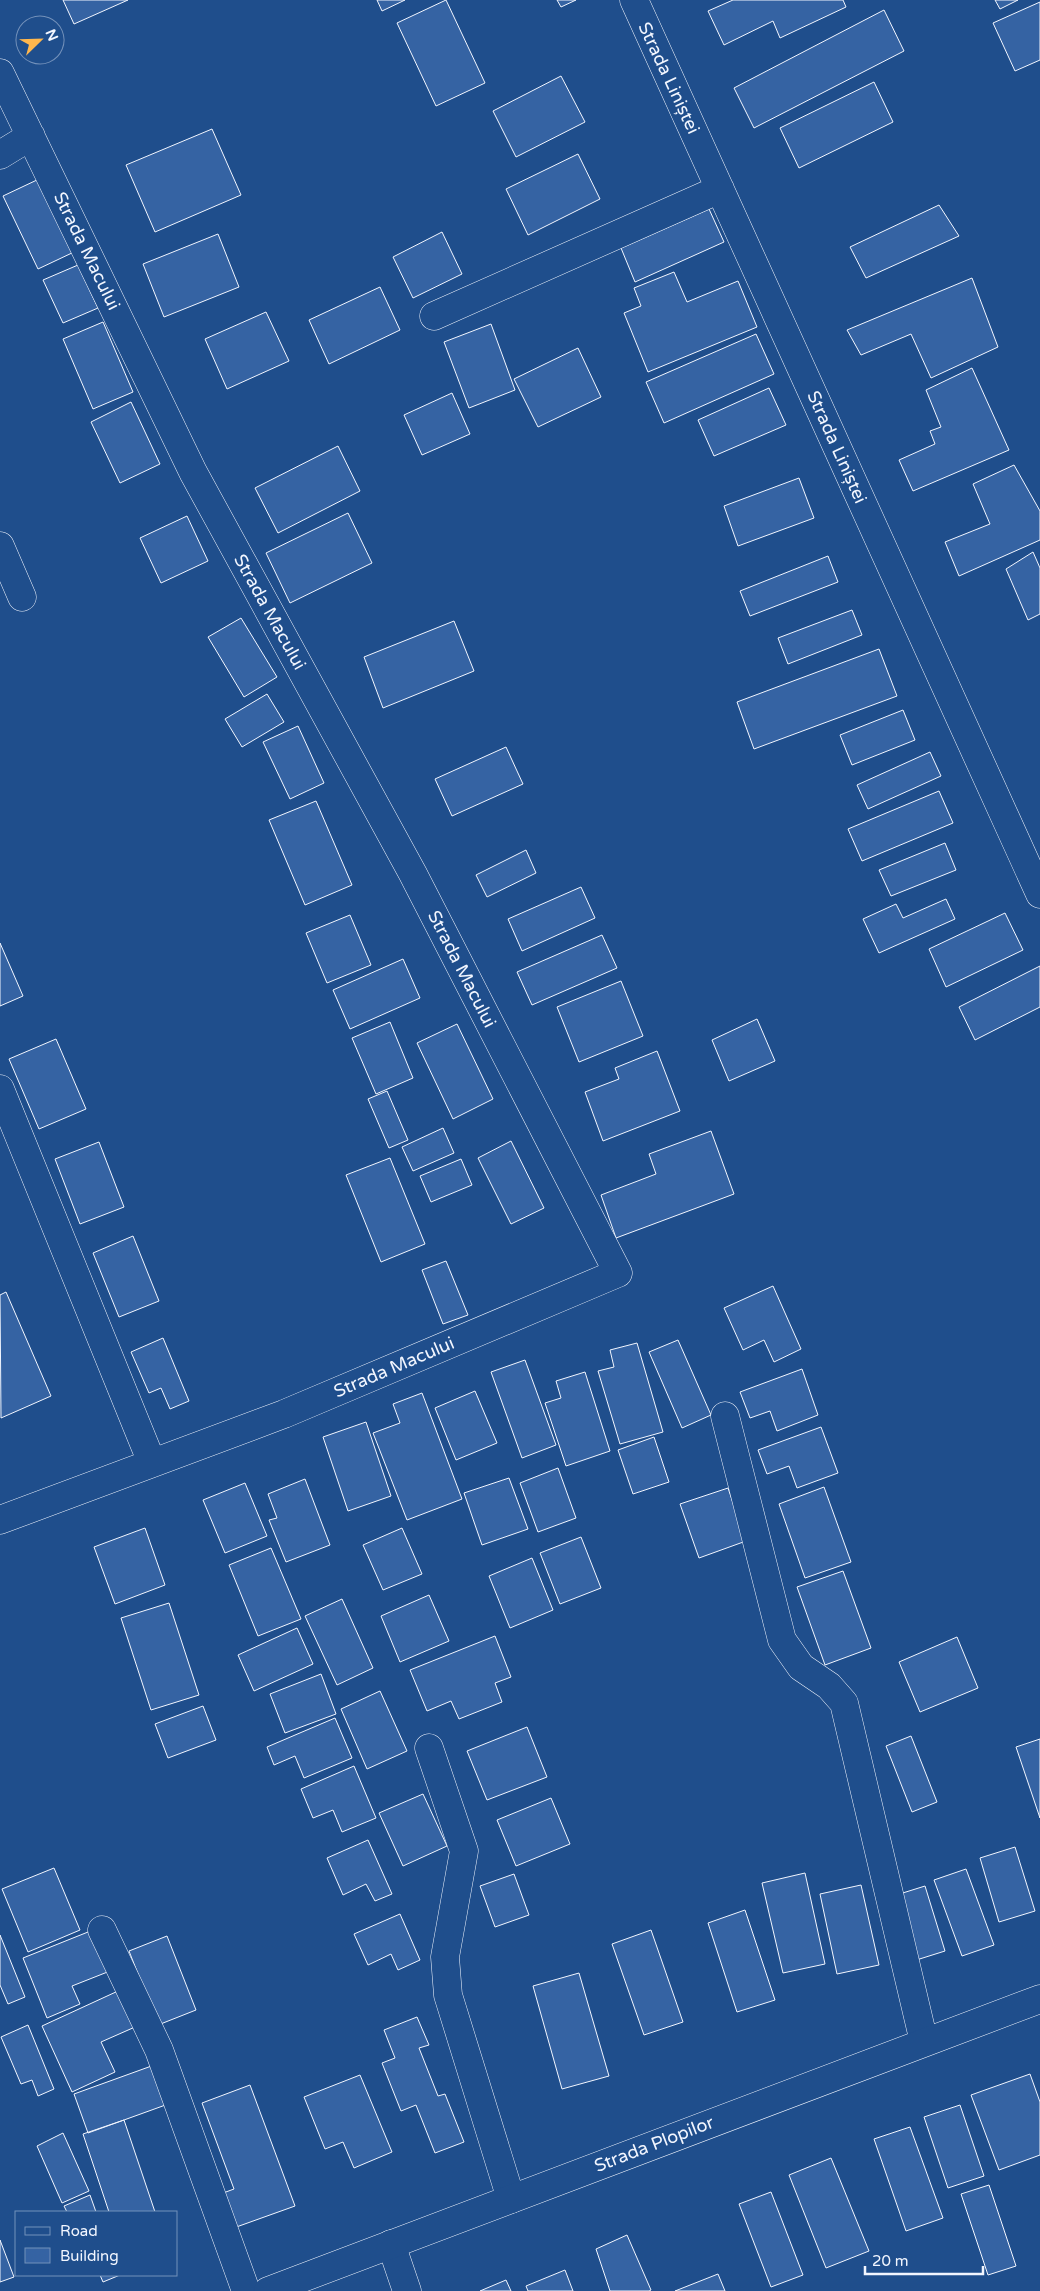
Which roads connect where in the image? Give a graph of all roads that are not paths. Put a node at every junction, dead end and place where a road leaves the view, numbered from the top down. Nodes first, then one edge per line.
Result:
1 (634, 0) edge
2 (0, 73) edge
3 (31, 136) junction
4 (0, 156) edge
5 (720, 189) junction
6 (434, 316) dead end
7 (0, 546) edge
8 (22, 597) dead end
9 (1040, 894) edge
10 (0, 1089) edge
11 (725, 1416) dead end
12 (152, 1463) junction
13 (0, 1520) edge
14 (429, 1748) dead end
15 (102, 1930) dead end
16 (1040, 1999) edge
17 (924, 2042) junction
18 (511, 2198) junction
19 (390, 2244) junction
20 (246, 2291) edge
21 (268, 2291) edge
22 (407, 2291) edge

1 - 5 street, Strada Liniștei
2 - 3 street, Strada Macului
3 - 4 street
3 - 12 street, Strada Macului
5 - 6 street
5 - 9 street, Strada Liniștei
7 - 8 street
10 - 12 street
11 - 17 street
12 - 13 street, Strada Macului
14 - 18 street
15 - 20 street
16 - 17 street, Strada Plopilor
17 - 18 street, Strada Plopilor
18 - 19 street, Strada Plopilor
19 - 21 street, Strada Plopilor
19 - 22 street

